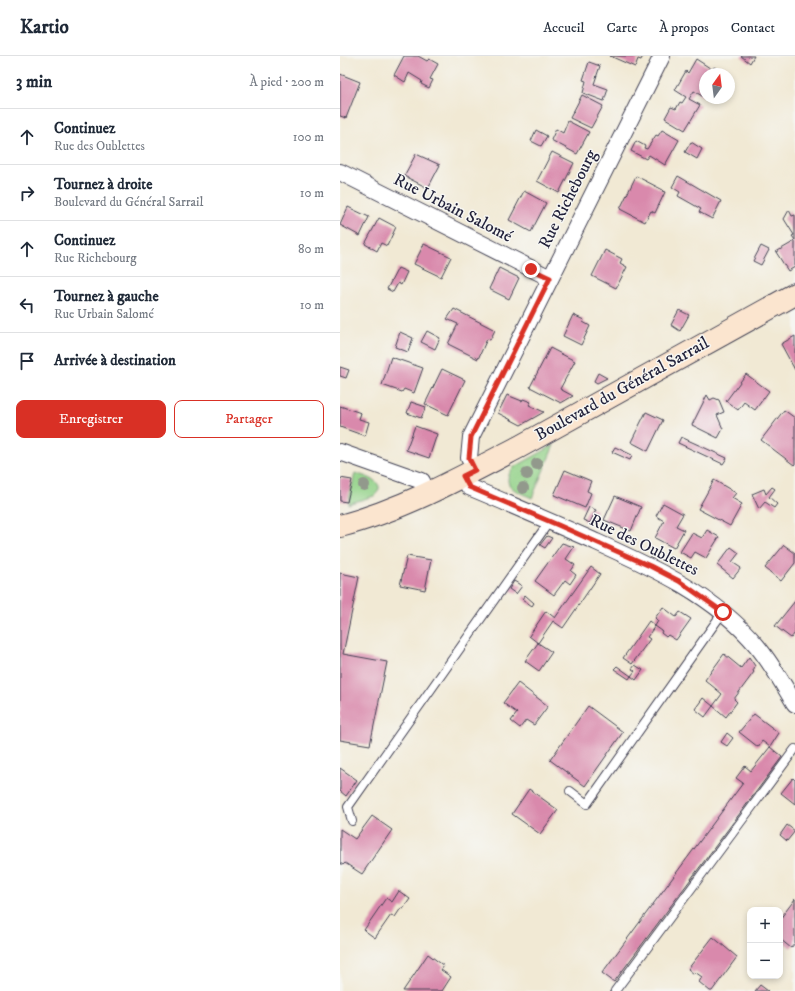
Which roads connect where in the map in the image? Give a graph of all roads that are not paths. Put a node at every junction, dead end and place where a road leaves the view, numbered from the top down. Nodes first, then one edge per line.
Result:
1 (662, 56) edge
2 (340, 172) edge
3 (550, 278) junction
4 (795, 294) edge
5 (340, 452) edge
6 (462, 477) junction
7 (426, 493) junction
8 (549, 522) junction
9 (340, 526) edge
10 (723, 612) junction
11 (795, 704) edge
12 (795, 749) edge
13 (570, 791) dead end
14 (352, 821) dead end
15 (615, 991) edge

1 - 3 street, Rue Richebourg
2 - 3 street, Rue Urbain Salomé
3 - 6 street, Rue Richebourg
4 - 6 main road, Boulevard du Général Sarrail
5 - 7 street
6 - 7 main road, Boulevard du Général Sarrail
6 - 8 street, Rue des Oublettes
7 - 9 main road, Boulevard du Général Sarrail
8 - 10 street, Rue des Oublettes
8 - 14 lane
10 - 11 street, Rue des Oublettes
10 - 13 lane
12 - 15 lane

